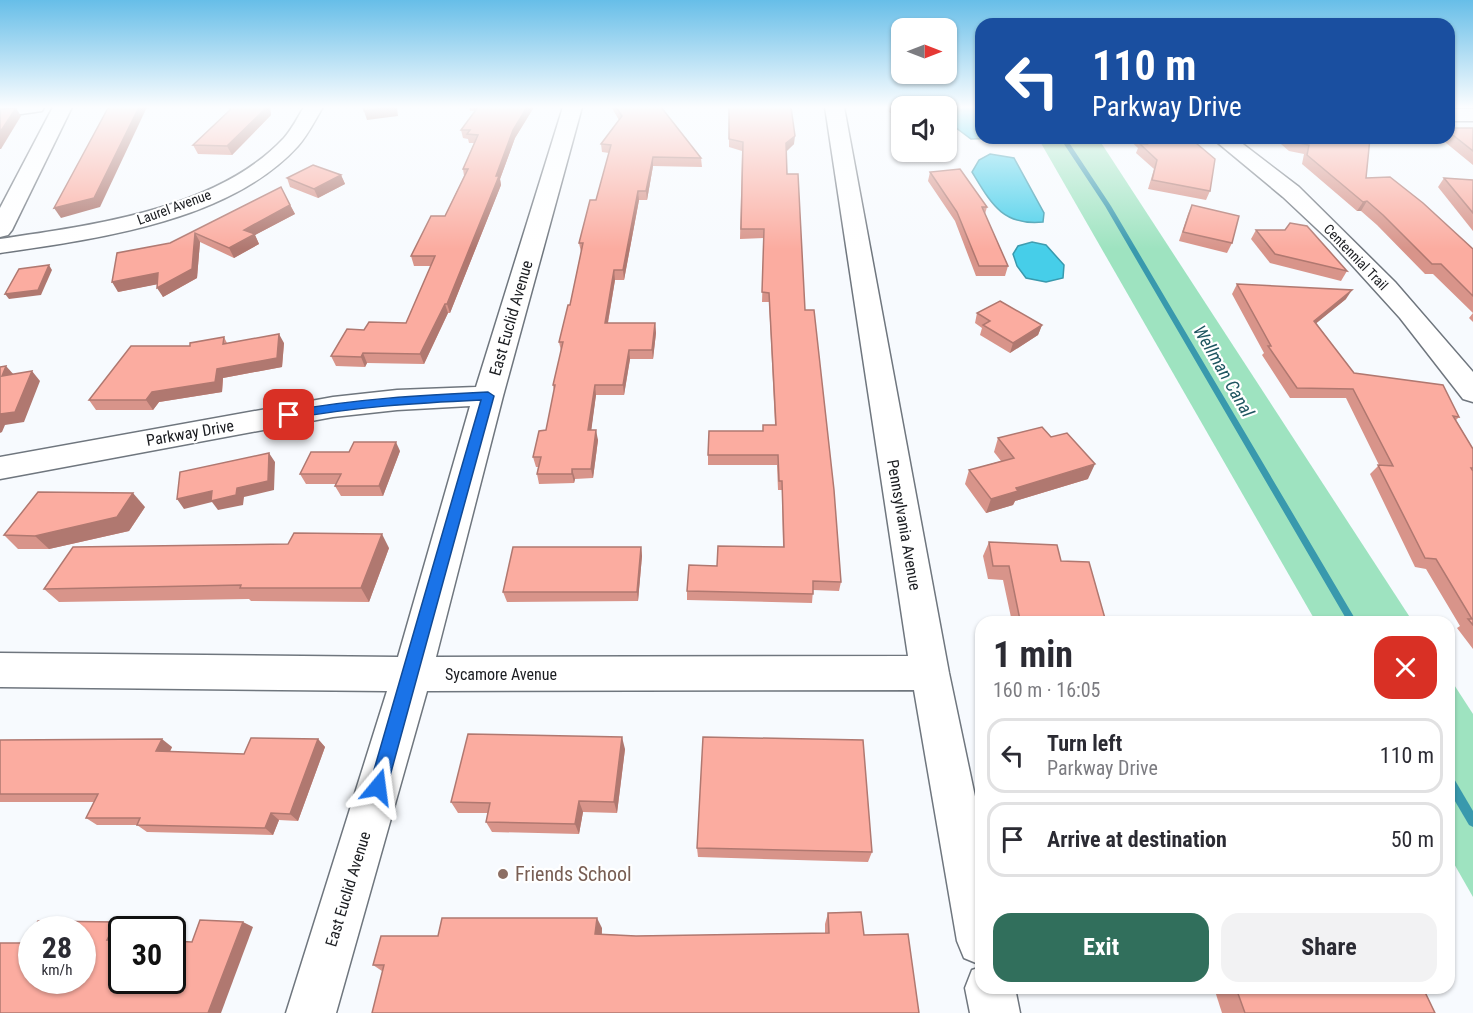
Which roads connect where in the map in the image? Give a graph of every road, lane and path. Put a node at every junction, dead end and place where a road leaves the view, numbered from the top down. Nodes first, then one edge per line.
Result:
1 (39, 154) edge
2 (280, 154) edge
3 (559, 154) edge
4 (842, 154) edge
5 (1242, 154) edge
6 (0, 230) edge
7 (0, 246) edge
8 (1473, 392) edge
9 (488, 396) junction
10 (0, 468) edge
11 (0, 670) edge
12 (930, 672) junction
13 (412, 674) junction
14 (975, 909) edge
15 (991, 994) edge
16 (311, 1013) edge
17 (995, 1013) edge

1 - 6 street
2 - 7 street, Laurel Avenue
3 - 9 street, East Euclid Avenue
4 - 12 street, Pennsylvania Avenue
5 - 8 street, Centennial Trail
9 - 10 street, Parkway Drive
9 - 13 street, East Euclid Avenue
11 - 13 street, Sycamore Avenue
12 - 13 street, Sycamore Avenue
12 - 14 street, Pennsylvania Avenue
13 - 16 street, East Euclid Avenue
15 - 17 street

